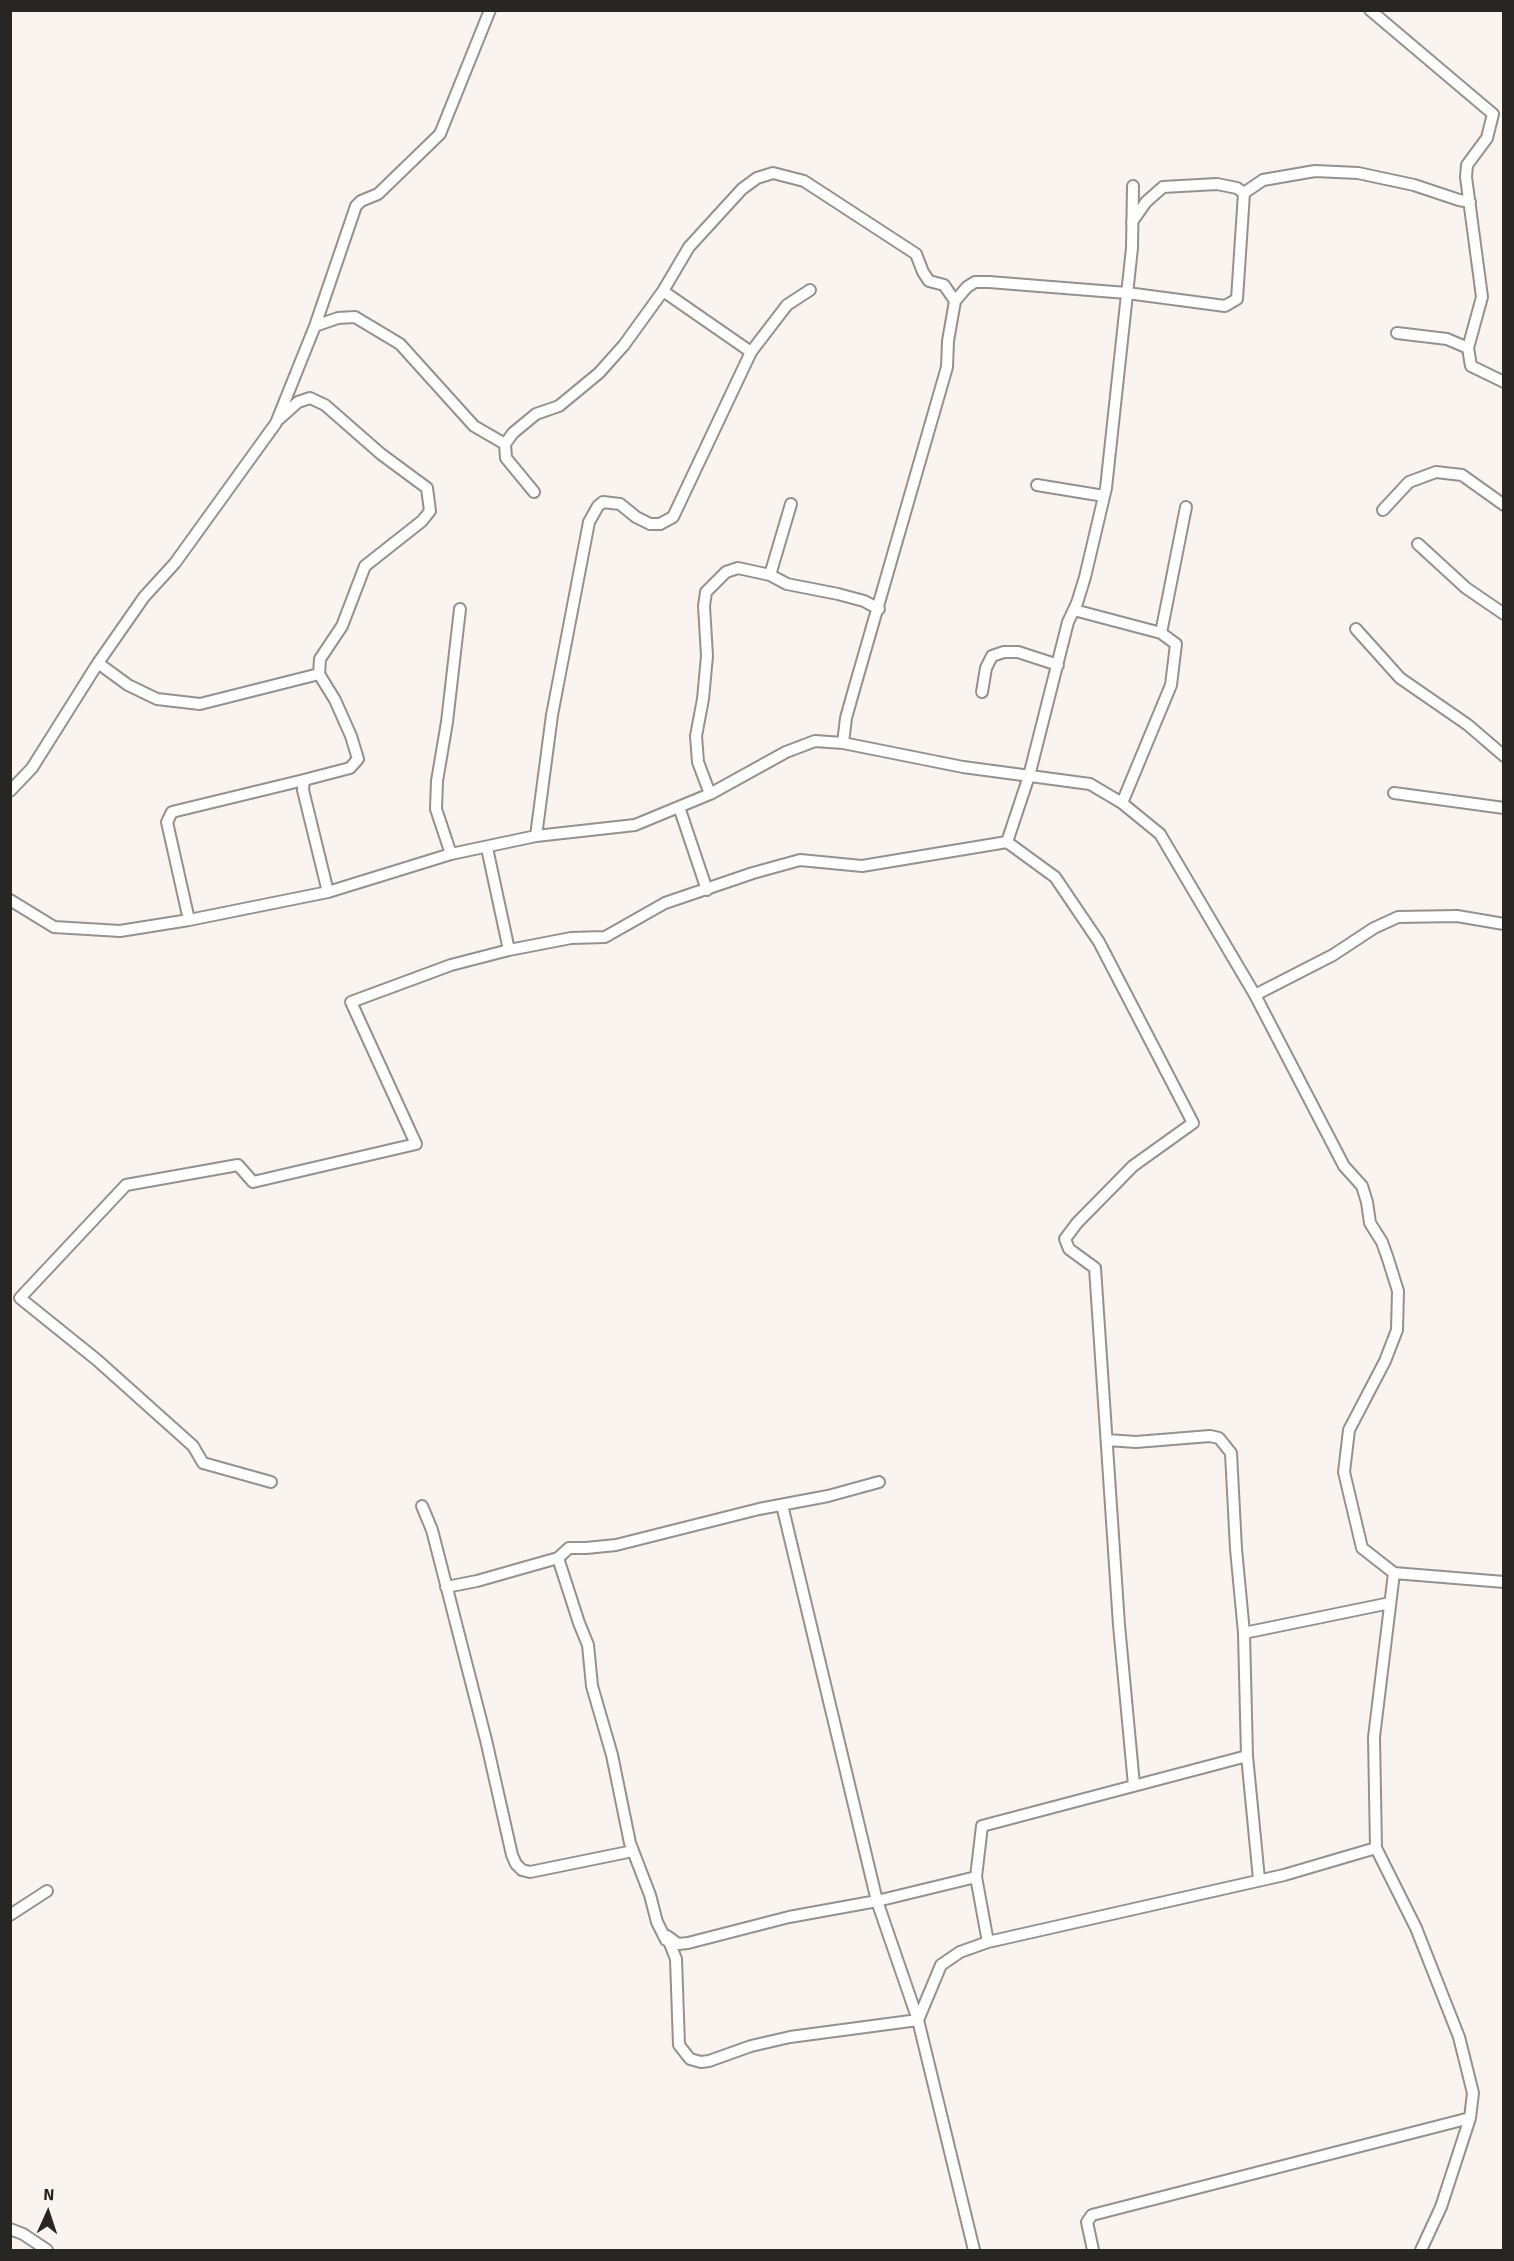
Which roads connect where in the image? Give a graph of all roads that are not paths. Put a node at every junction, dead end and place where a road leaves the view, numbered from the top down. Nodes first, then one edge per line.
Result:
1 (490, 10) edge
2 (1370, 10) edge
3 (1133, 186) dead end
4 (1245, 193) junction
5 (1470, 202) junction
6 (1132, 222) junction
7 (810, 290) dead end
8 (663, 291) junction
9 (1127, 293) junction
10 (955, 301) junction
11 (315, 326) junction
12 (1398, 333) dead end
13 (1468, 348) junction
14 (750, 352) junction
15 (1503, 382) edge
16 (276, 423) junction
17 (505, 444) junction
18 (1037, 485) dead end
19 (534, 492) dead end
20 (1104, 496) junction
21 (791, 504) dead end
22 (1503, 505) edge
23 (1186, 507) dead end
24 (1383, 510) dead end
25 (1418, 544) dead end
26 (770, 575) junction
27 (460, 609) dead end
28 (879, 609) junction
29 (1074, 610) junction
30 (1503, 614) edge
31 (1356, 629) dead end
32 (1161, 633) junction
33 (98, 663) junction
34 (1058, 665) junction
35 (319, 674) junction
36 (982, 693) dead end
37 (843, 743) junction
38 (1503, 756) edge
39 (1029, 776) junction
40 (304, 780) junction
41 (10, 791) edge
42 (1394, 793) dead end
43 (710, 794) junction
44 (1122, 803) junction
45 (679, 807) junction
46 (1503, 808) edge
47 (536, 836) junction
48 (1006, 842) junction
49 (487, 848) junction
50 (451, 854) junction
51 (706, 890) junction
52 (328, 892) junction
53 (10, 900) edge
54 (189, 920) junction
55 (1503, 924) edge
56 (508, 950) junction
57 (1255, 995) junction
58 (1107, 1440) junction
59 (271, 1482) dead end
60 (879, 1482) dead end
61 (782, 1504) junction
62 (422, 1506) dead end
63 (558, 1558) junction
64 (1394, 1573) junction
65 (1503, 1582) edge
66 (446, 1587) junction
67 (1390, 1603) junction
68 (1244, 1633) junction
69 (1247, 1756) junction
70 (1134, 1785) junction
71 (1376, 1848) junction
72 (633, 1851) junction
73 (976, 1877) junction
74 (1258, 1879) junction
75 (47, 1891) dead end
76 (877, 1901) junction
77 (10, 1915) edge
78 (667, 1936) junction
79 (988, 1942) junction
80 (918, 2020) junction
81 (1470, 2118) junction
82 (10, 2229) edge
83 (47, 2250) edge
84 (974, 2250) edge
85 (1093, 2250) edge
86 (1421, 2250) edge

1 - 11 street
2 - 5 street
3 - 6 street
4 - 5 street
4 - 6 street
4 - 9 street
5 - 13 street
6 - 9 street
7 - 14 street
8 - 10 street
8 - 14 street
8 - 17 street
9 - 10 street
9 - 20 street
10 - 28 street
11 - 16 street
11 - 17 street
12 - 13 street
13 - 15 street
14 - 47 street
16 - 33 street
16 - 35 street
17 - 19 street
18 - 20 street
20 - 29 street
21 - 26 street
22 - 24 street
23 - 32 street
25 - 30 street
26 - 28 street
26 - 43 street
27 - 50 street
28 - 37 street
29 - 32 street
29 - 34 street
31 - 38 street
32 - 44 street
33 - 35 street
33 - 41 street
34 - 36 street
34 - 39 street
35 - 40 street
37 - 39 street
37 - 43 street
39 - 44 street
39 - 48 street
40 - 52 street
40 - 54 street
42 - 46 street
43 - 45 street
44 - 57 street
45 - 47 street
45 - 51 street
47 - 49 street
48 - 51 street
48 - 58 street
49 - 50 street
49 - 56 street
50 - 52 street
51 - 56 street
52 - 54 street
53 - 54 street
55 - 57 street
56 - 59 street
57 - 64 street
58 - 68 street
58 - 70 street
60 - 61 street
61 - 63 street
61 - 76 street
62 - 66 street
63 - 66 street
63 - 72 street
64 - 65 street
64 - 67 street
66 - 72 street
67 - 68 street
67 - 71 street
68 - 69 street
69 - 70 street
69 - 74 street
70 - 73 street
71 - 74 street
71 - 81 street
72 - 78 street
73 - 76 street
73 - 79 street
74 - 79 street
75 - 77 street
76 - 78 street
76 - 80 street
78 - 80 street
79 - 80 street
80 - 84 street
81 - 85 street
81 - 86 street
82 - 83 street

